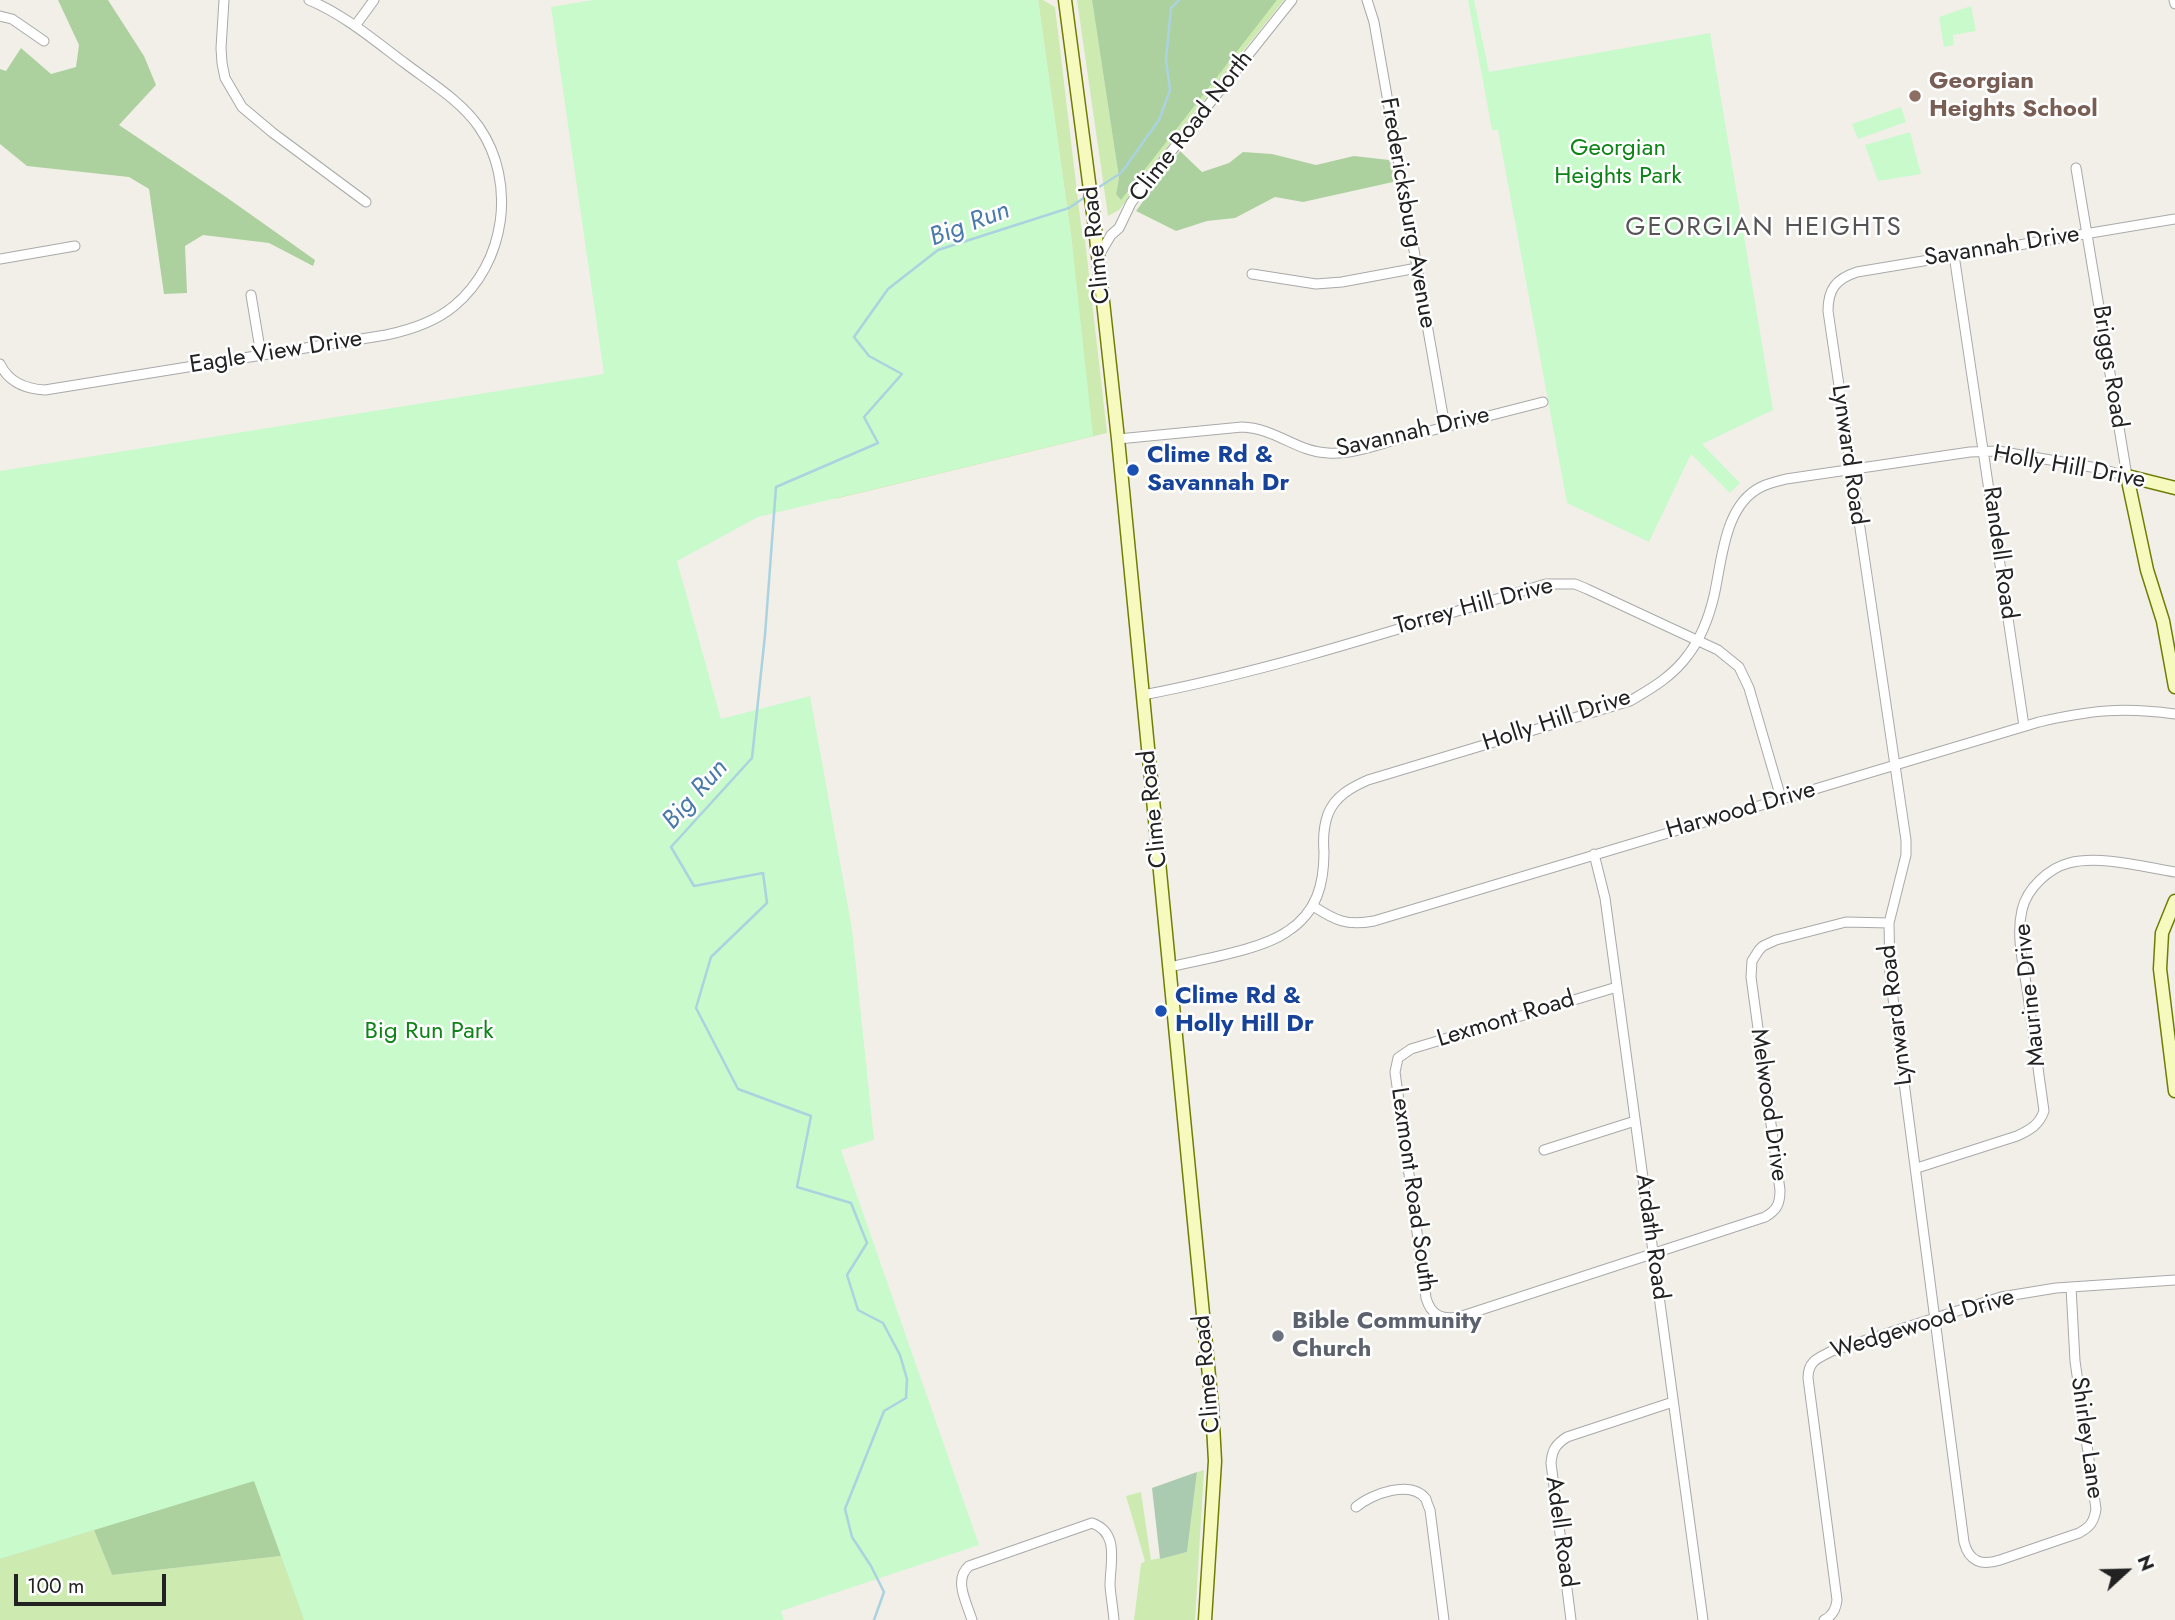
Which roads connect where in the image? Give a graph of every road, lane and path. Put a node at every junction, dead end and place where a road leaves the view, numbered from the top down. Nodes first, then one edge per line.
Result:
1 (224, 0) edge
2 (309, 0) edge
3 (374, 0) edge
4 (1065, 0) edge
5 (1292, 0) edge
6 (1367, 0) edge
7 (0, 16) edge
8 (355, 26) junction
9 (44, 41) dead end
10 (2076, 168) dead end
11 (366, 202) dead end
12 (2175, 219) edge
13 (2087, 233) junction
14 (75, 246) dead end
15 (1954, 256) junction
16 (1098, 257) junction
17 (0, 259) edge
18 (1417, 268) junction
19 (1252, 274) dead end
20 (1833, 285) joint
21 (251, 295) dead end
22 (261, 355) junction
23 (0, 364) edge
24 (1543, 402) dead end
25 (1445, 427) junction
26 (1118, 439) junction
27 (1984, 452) junction
28 (1850, 469) junction
29 (2127, 476) junction
30 (2175, 488) edge
31 (1697, 640) junction
32 (2175, 687) edge
33 (1143, 695) junction
34 (2175, 714) edge
35 (2024, 726) junction
36 (1895, 766) junction
37 (1781, 798) junction
38 (1594, 854) junction
39 (2175, 872) edge
40 (2175, 901) edge
41 (1313, 906) junction
42 (1889, 923) junction
43 (1170, 968) junction
44 (1617, 987) junction
45 (1398, 1058) joint
46 (2175, 1091) edge
47 (1635, 1121) junction
48 (1544, 1150) dead end
49 (1917, 1168) junction
50 (1653, 1253) junction
51 (2175, 1280) edge
52 (2071, 1287) junction
53 (1439, 1317) joint
54 (1936, 1317) junction
55 (1673, 1402) junction
56 (1356, 1507) dead end
57 (2033, 1549) joint
58 (972, 1620) edge
59 (1114, 1620) edge
60 (1205, 1620) edge
61 (1444, 1620) edge
62 (1571, 1620) edge
63 (1703, 1620) edge
64 (1824, 1620) edge

1 - 11 street
2 - 8 street, Eagle View Drive
3 - 8 street
4 - 16 main road, Clime Road
5 - 16 street, Clime Road North
6 - 18 street, Fredericksburg Avenue
7 - 9 street
8 - 22 street, Eagle View Drive
10 - 13 street, Briggs Road
12 - 13 street, Savannah Drive
13 - 15 street, Savannah Drive
13 - 29 street, Briggs Road
14 - 17 street
15 - 20 street, Savannah Drive
15 - 27 street, Randell Road
16 - 26 main road, Clime Road
18 - 19 street
18 - 25 street, Fredericksburg Avenue
20 - 28 street, Lynward Road
21 - 22 street
22 - 23 street, Eagle View Drive
24 - 25 street, Savannah Drive
25 - 26 street, Savannah Drive
26 - 33 main road, Clime Road
27 - 28 street, Holly Hill Drive
27 - 29 street, Holly Hill Drive
27 - 35 street, Randell Road
28 - 31 street, Holly Hill Drive
28 - 36 street, Lynward Road
29 - 30 main road, Holly Hill Drive
29 - 32 main road, Briggs Road
31 - 33 street, Torrey Hill Drive
31 - 37 street, Torrey Hill Drive
31 - 41 street, Holly Hill Drive
33 - 43 main road, Clime Road
34 - 35 street, Harwood Drive
35 - 36 street, Harwood Drive
36 - 37 street, Harwood Drive
36 - 42 street, Lynward Road
37 - 38 street, Harwood Drive
38 - 41 street, Harwood Drive
38 - 44 street, Ardath Road
39 - 49 street, Maurine Drive
40 - 46 main road
41 - 43 street, Holly Hill Drive
42 - 49 street, Lynward Road
42 - 50 street, Melwood Drive
43 - 60 main road, Clime Road
44 - 45 street, Lexmont Road
44 - 47 street, Ardath Road
45 - 53 street, Lexmont Road South
47 - 48 street
47 - 50 street, Ardath Road
49 - 54 street, Lynward Road
50 - 53 street, Melwood Drive
50 - 55 street, Ardath Road
51 - 52 street, Wedgewood Drive
52 - 54 street, Wedgewood Drive
52 - 57 street, Shirley Lane
54 - 57 street, Lynward Road
54 - 64 street, Wedgewood Drive
55 - 62 street, Adell Road
55 - 63 street, Ardath Road
56 - 61 street
58 - 59 street

